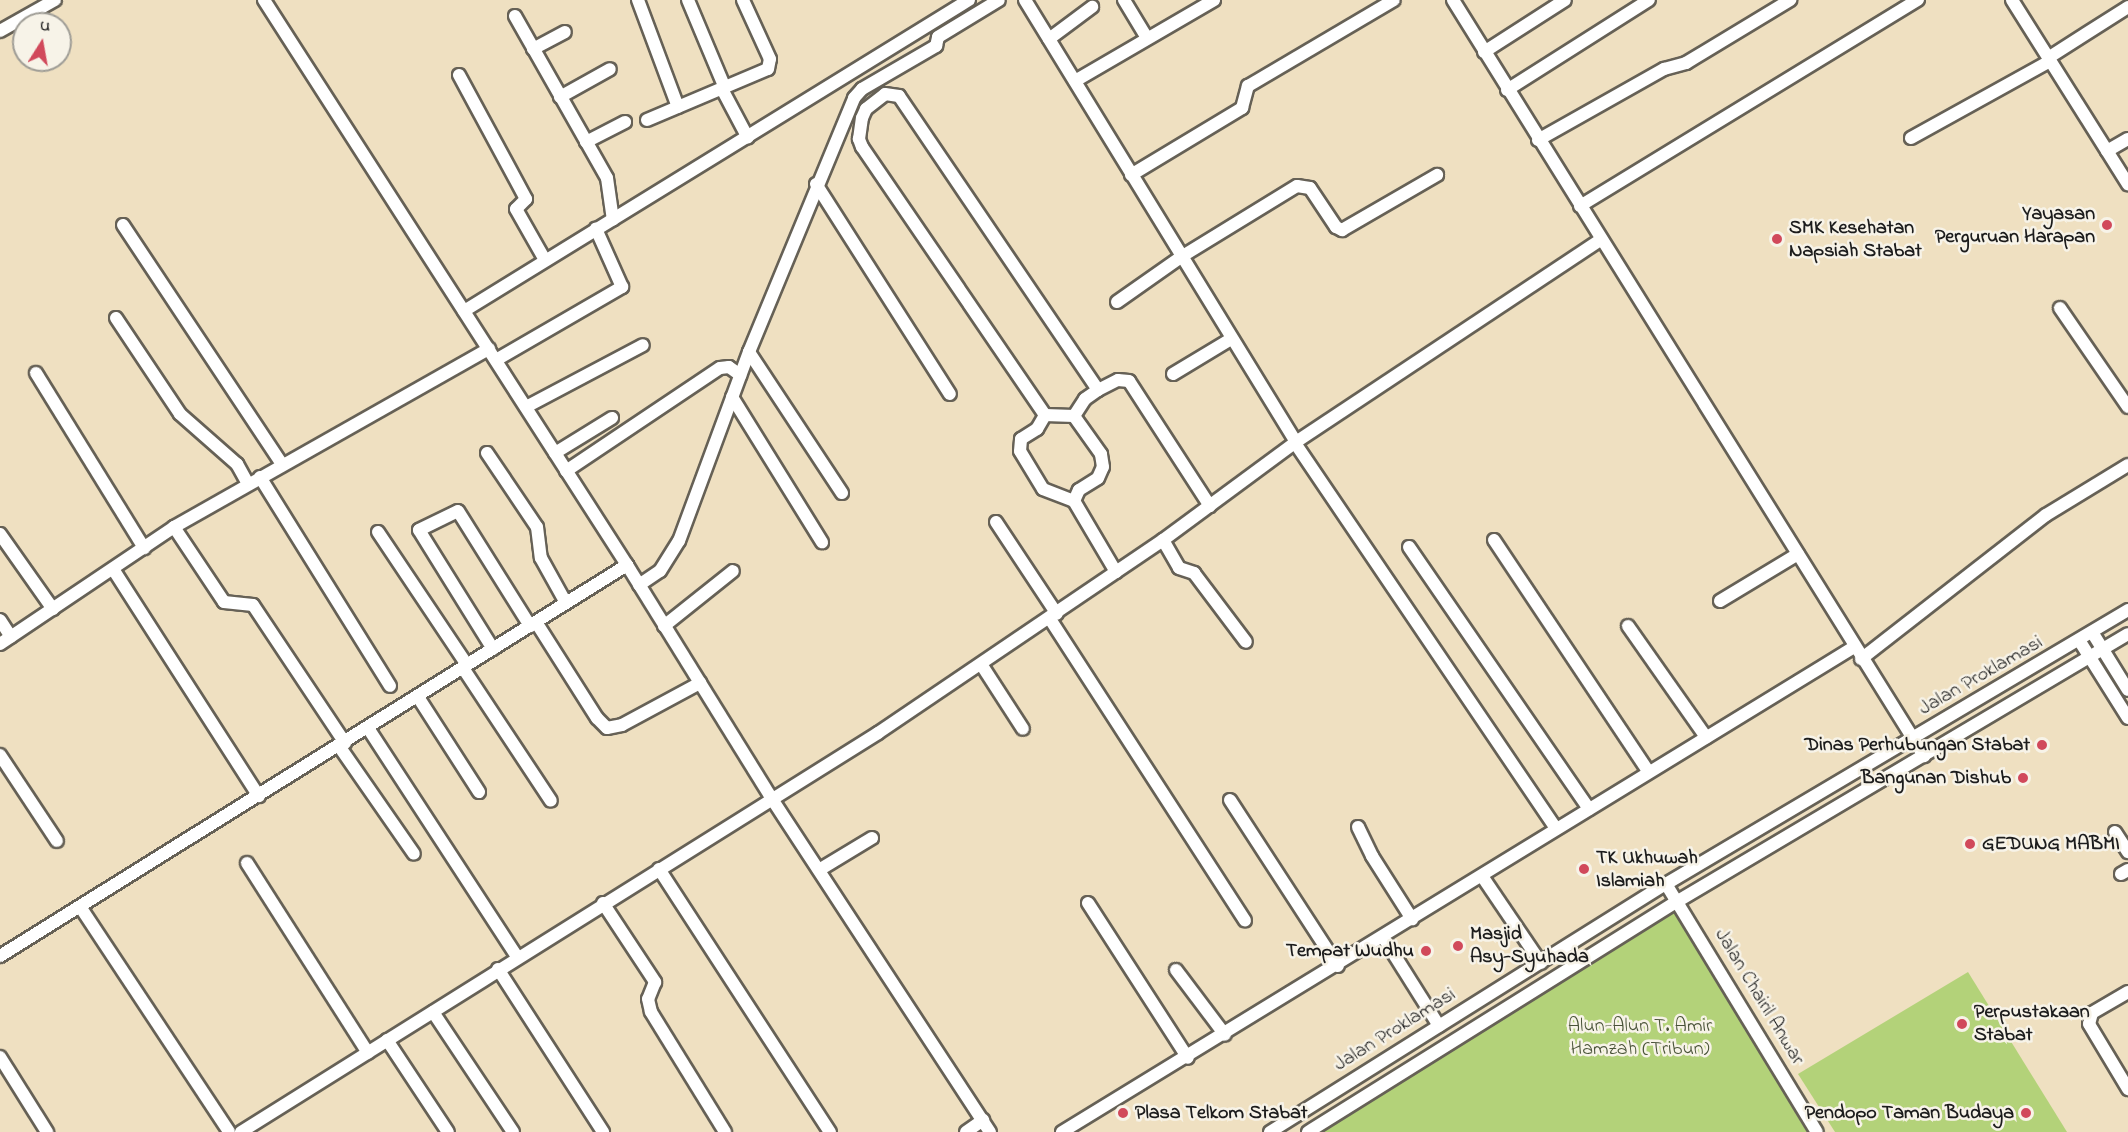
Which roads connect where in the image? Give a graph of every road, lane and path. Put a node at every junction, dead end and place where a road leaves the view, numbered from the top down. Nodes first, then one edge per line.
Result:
1 (55, 0) edge
2 (264, 0) edge
3 (638, 0) edge
4 (688, 0) edge
5 (743, 0) edge
6 (969, 0) edge
7 (999, 0) edge
8 (1025, 0) edge
9 (1124, 0) edge
10 (1214, 0) edge
11 (1394, 0) edge
12 (1453, 0) edge
13 (1565, 0) edge
14 (1649, 0) edge
15 (1790, 0) edge
16 (1918, 0) edge
17 (2012, 0) edge
18 (1092, 7) dead end
19 (2128, 7) edge
20 (515, 16) dead end
21 (0, 31) edge
22 (565, 32) dead end
23 (1147, 38) junction
24 (1049, 39) junction
25 (533, 49) junction
26 (1484, 52) junction
27 (2049, 59) junction
28 (610, 69) dead end
29 (459, 75) dead end
30 (1075, 81) junction
31 (723, 88) junction
32 (1507, 90) junction
33 (560, 97) junction
34 (678, 107) junction
35 (647, 120) dead end
36 (625, 122) dead end
37 (748, 138) junction
38 (1911, 138) dead end
39 (2128, 139) edge
40 (1538, 140) junction
41 (586, 142) junction
42 (2107, 151) junction
43 (1131, 175) junction
44 (1437, 175) dead end
45 (816, 184) junction
46 (2128, 184) edge
47 (1580, 206) junction
48 (613, 220) junction
49 (123, 225) dead end
50 (596, 229) junction
51 (1601, 239) junction
52 (1181, 257) junction
53 (545, 260) junction
54 (1117, 302) dead end
55 (2060, 308) dead end
56 (464, 311) junction
57 (116, 318) dead end
58 (1231, 339) junction
59 (643, 345) dead end
60 (489, 349) junction
61 (749, 352) junction
62 (496, 360) junction
63 (735, 372) junction
64 (36, 373) dead end
65 (1173, 374) dead end
66 (1098, 390) junction
67 (950, 394) dead end
68 (732, 397) junction
69 (526, 407) junction
70 (2128, 407) edge
71 (1045, 415) junction
72 (1074, 416) junction
73 (612, 418) dead end
74 (1295, 443) junction
75 (487, 453) dead end
76 (555, 453) junction
77 (282, 464) junction
78 (2128, 465) edge
79 (566, 471) junction
80 (260, 477) junction
81 (248, 484) junction
82 (842, 493) dead end
83 (1074, 501) junction
84 (1210, 506) junction
85 (996, 522) dead end
86 (174, 528) junction
87 (378, 532) dead end
88 (0, 534) edge
89 (1163, 540) junction
90 (1494, 540) dead end
91 (822, 542) dead end
92 (1409, 547) dead end
93 (144, 548) junction
94 (1798, 554) junction
95 (627, 565) junction
96 (113, 569) junction
97 (733, 571) dead end
98 (1116, 572) junction
99 (639, 585) junction
100 (1720, 600) dead end
101 (566, 603) junction
102 (53, 609) junction
103 (2128, 610) edge
104 (1054, 616) junction
105 (0, 620) edge
106 (533, 624) junction
107 (664, 626) junction
108 (1628, 626) dead end
109 (2092, 632) junction
110 (2128, 634) edge
111 (11, 637) junction
112 (2079, 640) junction
113 (1246, 642) dead end
114 (0, 644) edge
115 (1854, 647) junction
116 (493, 649) junction
117 (2103, 650) junction
118 (2090, 657) junction
119 (1861, 659) junction
120 (981, 664) junction
121 (467, 672) junction
122 (700, 683) junction
123 (390, 686) dead end
124 (2128, 690) edge
125 (421, 702) junction
126 (2128, 718) edge
127 (1023, 729) dead end
128 (372, 735) junction
129 (1706, 737) junction
130 (1913, 738) junction
131 (344, 750) junction
132 (0, 755) edge
133 (1924, 756) junction
134 (1649, 772) junction
135 (479, 792) dead end
136 (259, 796) junction
137 (772, 799) junction
138 (1230, 800) dead end
139 (551, 801) dead end
140 (1589, 808) junction
141 (1359, 827) dead end
142 (1556, 829) junction
143 (2115, 832) dead end
144 (872, 838) dead end
145 (57, 841) dead end
146 (2128, 852) edge
147 (414, 854) dead end
148 (246, 863) dead end
149 (659, 869) junction
150 (819, 870) junction
151 (1482, 876) junction
152 (1666, 884) junction
153 (1678, 901) junction
154 (603, 903) junction
155 (1088, 903) dead end
156 (81, 908) junction
157 (1412, 919) junction
158 (1245, 921) dead end
159 (1383, 937) junction
160 (0, 956) edge
161 (517, 957) junction
162 (1541, 963) junction
163 (1338, 966) junction
164 (498, 969) junction
165 (1176, 970) dead end
166 (2128, 992) edge
167 (434, 1012) junction
168 (1439, 1026) junction
169 (1225, 1035) junction
170 (387, 1040) junction
171 (368, 1053) junction
172 (0, 1058) edge
173 (1188, 1058) junction
174 (2128, 1089) edge
175 (1298, 1114) junction
176 (983, 1120) junction
177 (1310, 1131) edge
178 (47, 1132) edge
179 (229, 1132) edge
180 (241, 1132) edge
181 (448, 1132) edge
182 (513, 1132) edge
183 (603, 1132) edge
184 (725, 1132) edge
185 (830, 1132) edge
186 (966, 1132) edge
187 (990, 1132) edge
188 (1062, 1132) edge
189 (1270, 1132) edge
190 (1816, 1132) edge

1 - 21 street
2 - 56 street
3 - 34 street
4 - 31 street
5 - 31 street
6 - 37 street
7 - 45 street
8 - 24 street
9 - 23 street
10 - 23 street
11 - 43 street
12 - 26 street
13 - 26 street
14 - 32 street
15 - 40 street
16 - 47 street
17 - 27 street
18 - 24 street
19 - 27 street
20 - 25 street
22 - 25 street
23 - 30 street
24 - 30 street
25 - 33 street
26 - 32 street
27 - 38 street
27 - 42 street
28 - 33 street
29 - 53 street
30 - 43 street
31 - 34 street
31 - 37 street
32 - 40 street
33 - 41 street
34 - 35 street
36 - 41 street
37 - 48 street
39 - 42 street
40 - 47 street
41 - 48 street
42 - 46 street
43 - 52 street
44 - 52 street
45 - 61 street
45 - 67 street
47 - 51 street
48 - 50 street
49 - 77 street
50 - 53 street
50 - 62 street
51 - 74 street
51 - 94 street
52 - 54 street
52 - 58 street
53 - 56 street
55 - 70 street
56 - 60 street
57 - 81 street
58 - 65 street
58 - 74 street
59 - 69 street
60 - 62 street
60 - 77 street
61 - 63 street
61 - 82 street
62 - 69 street
63 - 68 street
63 - 79 street
64 - 93 street
66 - 71 street
66 - 72 street
66 - 84 street
68 - 91 street
68 - 99 street
69 - 76 street
71 - 72 street
71 - 83 street
72 - 83 street
73 - 76 street
74 - 84 street
74 - 142 street
75 - 101 street
76 - 79 street
77 - 80 street
78 - 119 street
79 - 95 street
80 - 81 street
80 - 123 street
81 - 86 street
83 - 98 street
84 - 89 street
85 - 104 street
86 - 93 street
86 - 131 street
87 - 121 street
88 - 102 street
89 - 98 street
89 - 113 street
90 - 134 street
92 - 140 street
93 - 96 street
94 - 100 street
94 - 115 street
95 - 99 street
95 - 101 street
96 - 102 street
96 - 136 street
97 - 107 street
98 - 104 street
99 - 107 street
101 - 106 street
102 - 111 street
103 - 109 street, Jalan Proklamasi
104 - 120 street
104 - 158 street
105 - 111 street
106 - 116 street
106 - 116 street
106 - 122 street
107 - 122 street
108 - 129 street
109 - 112 street, Jalan Proklamasi
109 - 117 street
110 - 117 street, Jalan Proklamasi
111 - 114 street
112 - 118 street
112 - 130 street, Jalan Proklamasi
115 - 119 street
115 - 129 street
116 - 121 street
117 - 118 street, Jalan Proklamasi
117 - 124 street
118 - 126 street
118 - 133 street, Jalan Proklamasi
119 - 130 street
120 - 127 street
120 - 137 street
121 - 125 street
121 - 139 street
122 - 137 street
125 - 128 street
125 - 135 street
128 - 131 street
128 - 161 street
129 - 134 street
130 - 133 street
130 - 152 street, Jalan Proklamasi
131 - 136 street
131 - 147 street
132 - 145 street
133 - 153 street, Jalan Proklamasi
134 - 140 street
136 - 156 street
137 - 149 street
137 - 150 street
138 - 163 street
140 - 142 street
141 - 157 street
142 - 151 street
143 - 146 street
144 - 150 street
148 - 171 street
149 - 154 street
149 - 185 street
150 - 176 street
151 - 157 street
151 - 162 street
152 - 153 street, Jalan Chairil Anwar
152 - 162 street, Jalan Proklamasi
153 - 177 street, Jalan Proklamasi
153 - 190 street, Jalan Chairil Anwar
154 - 161 street
154 - 184 street
155 - 173 street
156 - 160 street
156 - 179 street
157 - 159 street
159 - 163 street
159 - 168 street
161 - 164 street
162 - 168 street, Jalan Proklamasi
163 - 169 street
164 - 167 street
164 - 183 street
165 - 169 street
166 - 174 street
167 - 170 street
167 - 182 street
168 - 175 street, Jalan Proklamasi
169 - 173 street
170 - 171 street
170 - 181 street
171 - 180 street
172 - 178 street
173 - 188 street
175 - 177 street
175 - 189 street, Jalan Proklamasi
176 - 186 street
176 - 187 street

